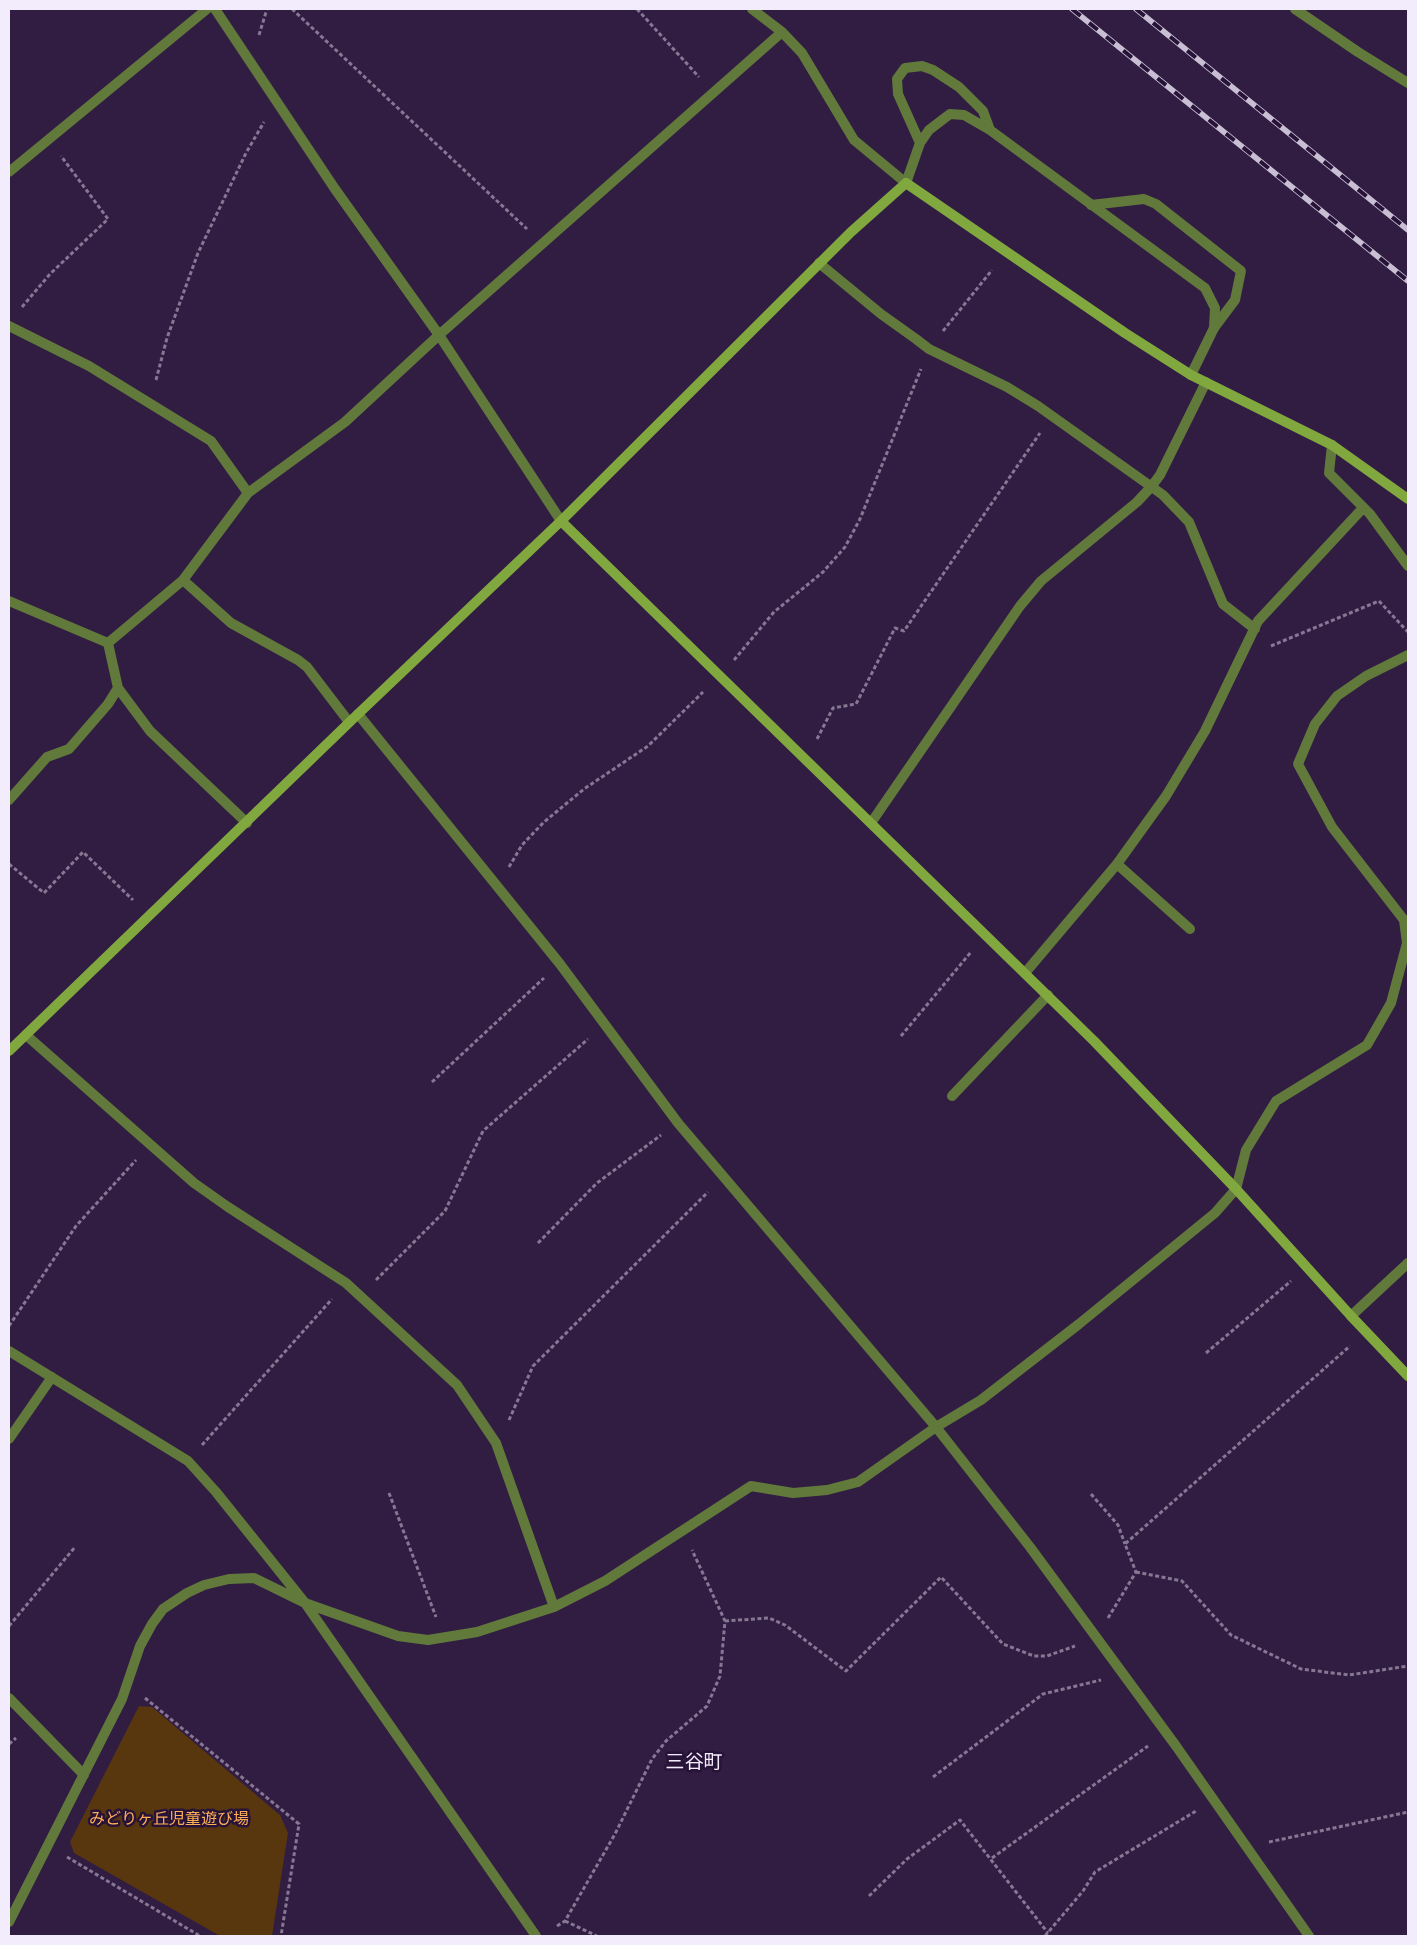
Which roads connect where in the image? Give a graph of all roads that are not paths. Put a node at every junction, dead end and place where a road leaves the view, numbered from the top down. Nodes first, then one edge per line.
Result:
1 (206, 9) edge
2 (215, 9) edge
3 (752, 9) edge
4 (1295, 9) edge
5 (782, 32) junction
6 (1408, 83) edge
7 (990, 130) junction
8 (920, 143) junction
9 (9, 172) edge
10 (906, 183) junction
11 (1091, 206) junction
12 (819, 263) junction
13 (9, 326) edge
14 (1214, 328) junction
15 (439, 335) junction
16 (1191, 374) junction
17 (1206, 382) junction
18 (1332, 445) junction
19 (1151, 487) junction
20 (248, 493) junction
21 (1408, 498) edge
22 (1363, 508) junction
23 (562, 521) junction
24 (1408, 566) edge
25 (183, 580) junction
26 (9, 600) edge
27 (1255, 629) junction
28 (108, 643) junction
29 (1408, 655) edge
30 (118, 688) junction
31 (358, 714) junction
32 (349, 722) junction
33 (9, 800) edge
34 (247, 823) junction
35 (871, 823) junction
36 (1118, 864) junction
37 (1190, 929) dead end
38 (1025, 973) junction
39 (1048, 995) junction
40 (26, 1035) junction
41 (9, 1051) edge
42 (952, 1096) dead end
43 (1236, 1188) junction
44 (1408, 1264) edge
45 (1350, 1316) junction
46 (9, 1351) edge
47 (1408, 1376) edge
48 (52, 1377) junction
49 (936, 1427) junction
50 (9, 1439) edge
51 (305, 1604) junction
52 (554, 1607) junction
53 (9, 1698) edge
54 (84, 1775) junction
55 (9, 1922) edge
56 (536, 1936) edge
57 (1309, 1936) edge

1 - 9 street
2 - 15 street
3 - 5 street
4 - 6 street
5 - 10 street
5 - 15 street
7 - 8 street
7 - 8 street
7 - 11 street
8 - 10 street
10 - 12 street
10 - 16 street
11 - 14 street
11 - 14 street
12 - 19 street
12 - 23 street
13 - 20 street
14 - 16 street
15 - 20 street
15 - 23 street
16 - 17 street
17 - 18 street
17 - 19 street
18 - 21 street
18 - 22 street
19 - 27 street
19 - 35 street
20 - 25 street
22 - 24 street
22 - 27 street
23 - 31 street
23 - 35 street
25 - 28 street
25 - 32 street
26 - 28 street
27 - 36 street
28 - 30 street
29 - 43 street
30 - 33 street
30 - 34 street
31 - 32 street
31 - 49 street
32 - 34 street
34 - 40 street
35 - 38 street
36 - 37 street
36 - 38 street
38 - 39 street
39 - 42 street
39 - 43 street
40 - 41 street
40 - 52 street
43 - 45 street
43 - 49 street
44 - 45 street
45 - 47 street
46 - 48 street
48 - 50 street
48 - 51 street
49 - 52 street
49 - 57 street
51 - 52 street
51 - 54 street
51 - 56 street
53 - 54 street
54 - 55 street

